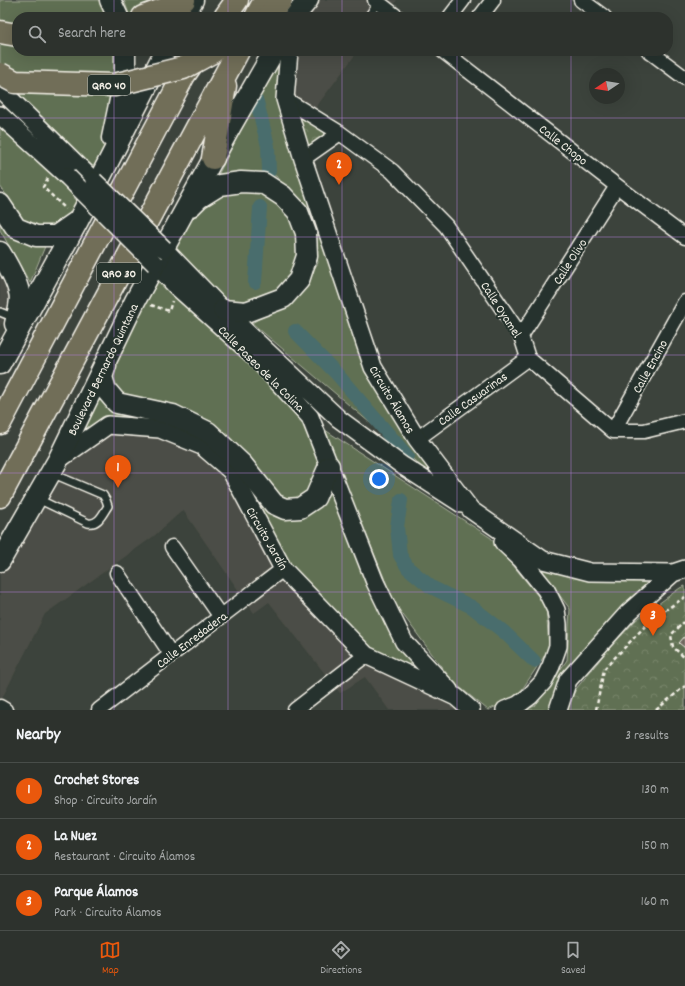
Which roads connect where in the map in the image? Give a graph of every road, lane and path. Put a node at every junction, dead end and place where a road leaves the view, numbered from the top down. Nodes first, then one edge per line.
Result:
1 (110, 0) edge
2 (184, 0) edge
3 (193, 0) edge
4 (237, 0) edge
5 (265, 0) edge
6 (282, 0) edge
7 (308, 0) edge
8 (463, 0) edge
9 (493, 0) edge
10 (582, 0) edge
11 (376, 1) edge
12 (116, 12) edge
13 (157, 12) edge
14 (186, 12) edge
15 (229, 12) edge
16 (259, 12) edge
17 (272, 12) edge
18 (298, 12) edge
19 (370, 12) edge
20 (391, 12) edge
21 (454, 12) edge
22 (484, 12) edge
23 (598, 12) edge
24 (0, 32) edge
25 (12, 35) edge
26 (125, 56) edge
27 (162, 56) edge
28 (197, 56) edge
29 (205, 56) edge
30 (271, 56) edge
31 (289, 56) edge
32 (453, 56) edge
33 (656, 56) edge
34 (233, 60) edge
35 (0, 74) edge
36 (685, 78) edge
37 (0, 89) edge
38 (285, 99) junction
39 (0, 114) edge
40 (340, 133) junction
41 (213, 158) junction
42 (304, 159) junction
43 (105, 166) junction
44 (67, 169) junction
45 (617, 186) junction
46 (0, 204) edge
47 (183, 215) junction
48 (78, 221) junction
49 (685, 237) edge
50 (0, 252) edge
51 (177, 287) junction
52 (135, 301) junction
53 (685, 302) edge
54 (223, 310) junction
55 (8, 315) edge
56 (521, 336) junction
57 (4, 356) edge
58 (528, 358) junction
59 (107, 359) junction
60 (685, 421) edge
61 (0, 423) edge
62 (613, 431) junction
63 (417, 439) junction
64 (54, 466) junction
65 (329, 466) junction
66 (0, 496) edge
67 (36, 498) junction
68 (472, 510) junction
69 (172, 547) dead end
70 (0, 561) edge
71 (283, 569) junction
72 (679, 571) edge
73 (117, 573) dead end
74 (685, 597) edge
75 (220, 616) junction
76 (685, 621) edge
77 (171, 654) junction
78 (366, 655) junction
79 (685, 658) edge
80 (685, 686) edge
81 (456, 697) junction
82 (0, 707) edge
83 (5, 710) edge
84 (99, 710) edge
85 (296, 710) edge
86 (471, 710) edge
87 (505, 710) edge
88 (558, 710) edge
89 (596, 710) edge
90 (656, 710) edge

1 - 12 main road
2 - 13 main road
3 - 14 main road
4 - 15 main road
5 - 16 main road
6 - 17 main road
7 - 18 main road
8 - 21 street
9 - 22 street
10 - 23 street
11 - 19 lane
11 - 20 street
24 - 25 main road
26 - 43 main road
27 - 43 main road
28 - 61 main road, QRO 30
29 - 35 main road, QRO 40, bridge
30 - 41 main road, Boulevard Bernardo Quintana
31 - 38 street, Circuito Álamos
32 - 45 street, Calle Chopo
33 - 36 street
34 - 41 main road
34 - 66 main road, QRO 30
37 - 44 street, Calle Paseo de la Colina
38 - 40 street, Calle Oyamel
38 - 42 street, Circuito Álamos
39 - 44 street, Calle Paseo de la Colina
40 - 42 street
40 - 56 street, Calle Oyamel
41 - 47 main road, Boulevard Bernardo Quintana
42 - 63 street, Circuito Álamos
43 - 48 main road
44 - 48 path
44 - 51 street, Calle Paseo de la Colina, bridge
44 - 54 street, Calle Paseo de la Colina, bridge
45 - 49 street, Calle Chopo
45 - 56 street, Calle Olivo
46 - 48 main road
47 - 52 main road, Boulevard Bernardo Quintana
47 - 54 main road
48 - 57 main road
50 - 55 main road
51 - 52 path
51 - 65 street, Calle Paseo de la Colina
52 - 59 main road, Boulevard Bernardo Quintana
53 - 62 street, Calle Encino
54 - 68 street, Calle Paseo de la Colina
55 - 57 main road
56 - 58 street, Calle Oyamel
58 - 62 street
58 - 63 street, Calle Casuarinas
59 - 64 main road, Boulevard Bernardo Quintana
59 - 65 main road
60 - 62 street
63 - 68 street, Circuito Álamos
64 - 67 main road, Boulevard Bernardo Quintana
64 - 67 lane
64 - 71 street, Circuito Jardín
65 - 81 street, Calle Paseo de la Colina
67 - 70 main road, Boulevard Bernardo Quintana
68 - 72 street, Circuito Álamos
68 - 87 street
69 - 75 street
71 - 75 street, Calle Enredadera
71 - 78 street, Circuito Jardín
72 - 88 street
73 - 77 street
74 - 89 path
75 - 77 street, Calle Enredadera
76 - 79 path
77 - 84 street, Calle Enredadera
78 - 81 street, Circuito Jardín
78 - 85 street
80 - 90 path
81 - 86 street, Circuito Jardín
82 - 83 street

